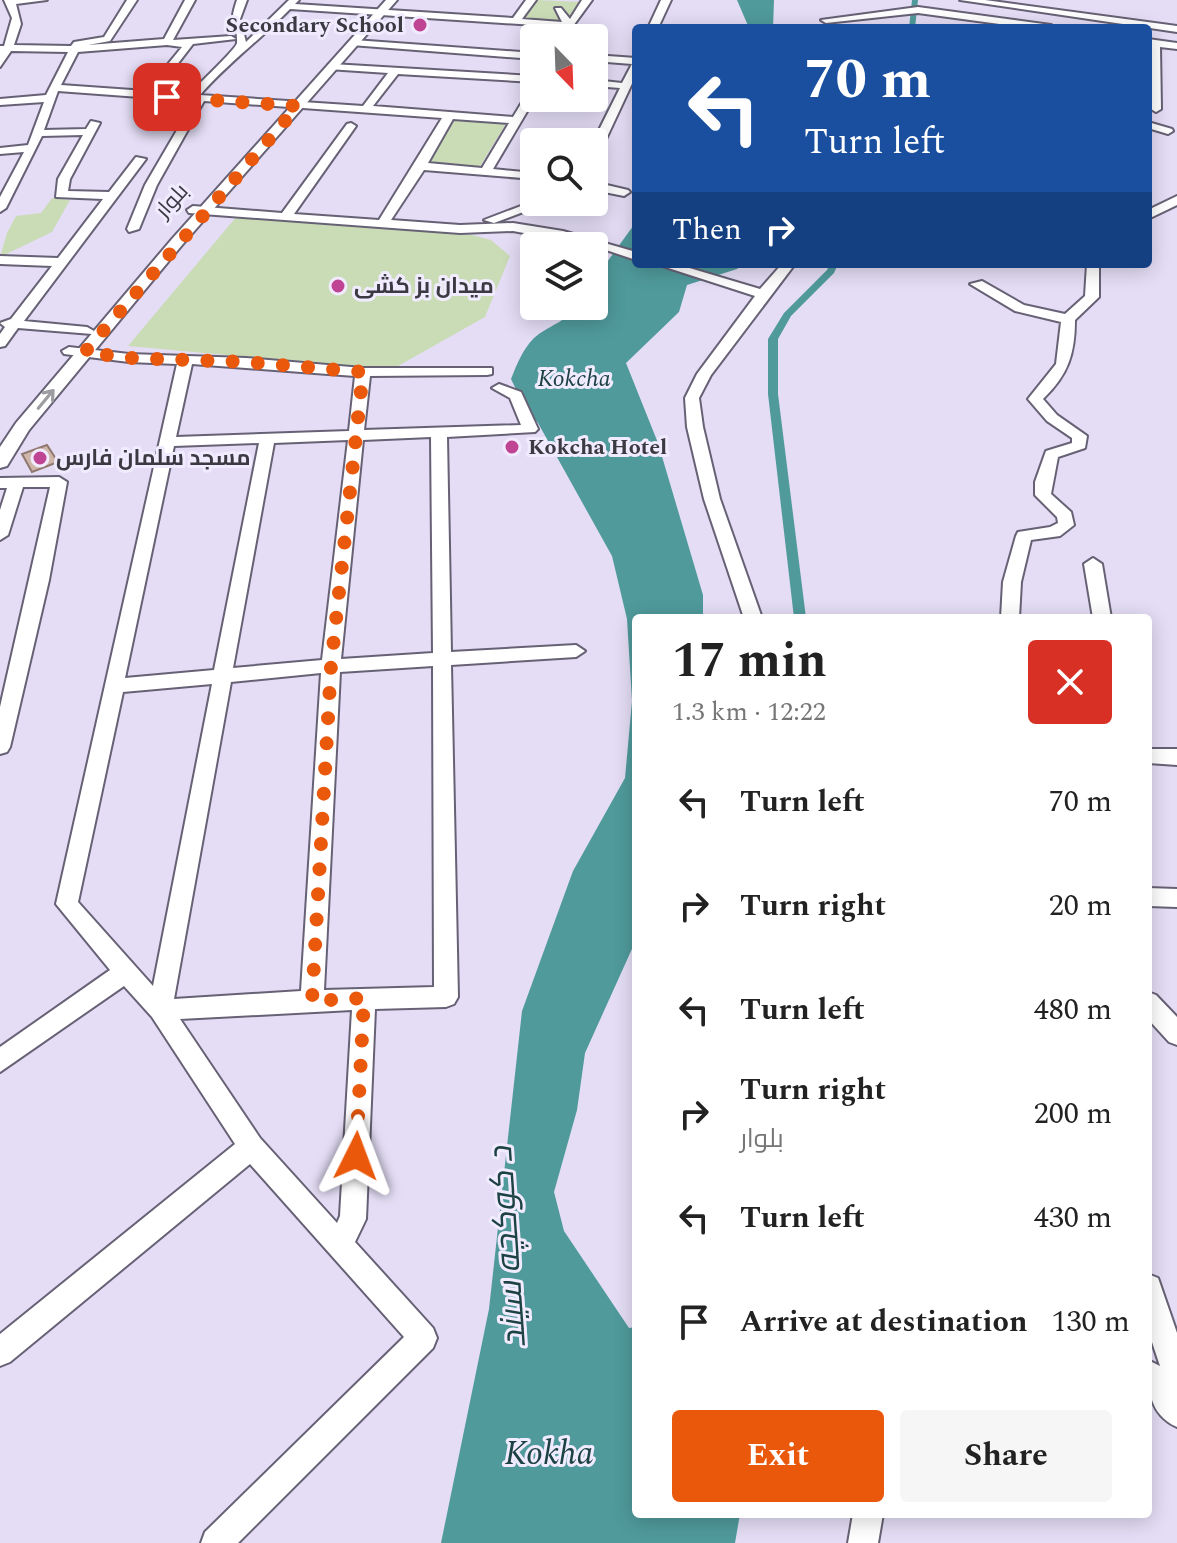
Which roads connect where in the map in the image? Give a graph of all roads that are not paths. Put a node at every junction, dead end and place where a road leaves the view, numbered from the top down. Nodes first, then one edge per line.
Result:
1 (132, 0) edge
2 (190, 0) edge
3 (242, 0) edge
4 (531, 0) edge
5 (587, 0) edge
6 (666, 0) edge
7 (933, 0) edge
8 (965, 0) edge
9 (1054, 0) edge
10 (9, 1) edge
11 (47, 2) edge
12 (997, 2) edge
13 (292, 3) edge
14 (1104, 5) dead end
15 (382, 6) edge
16 (546, 8) dead end
17 (1050, 12) junction
18 (924, 13) junction
19 (17, 15) junction
20 (0, 17) edge
21 (517, 20) junction
22 (826, 20) dead end
23 (1099, 23) edge
24 (559, 24) edge
25 (569, 24) edge
26 (571, 24) edge
27 (655, 24) edge
28 (991, 24) edge
29 (1049, 24) edge
30 (1152, 27) edge
31 (1177, 29) edge
32 (231, 39) dead end
33 (167, 42) junction
34 (354, 43) junction
35 (1152, 43) edge
36 (189, 45) junction
37 (1177, 46) edge
38 (4, 48) edge
39 (213, 48) dead end
40 (74, 49) junction
41 (240, 50) junction
42 (520, 55) edge
43 (608, 60) edge
44 (632, 63) edge
45 (0, 64) edge
46 (395, 71) junction
47 (632, 72) edge
48 (322, 74) junction
49 (520, 78) edge
50 (1152, 79) edge
51 (608, 84) edge
52 (626, 86) junction
53 (52, 93) junction
54 (148, 95) junction
55 (193, 98) junction
56 (0, 102) edge
57 (294, 105) junction
58 (366, 109) junction
59 (1156, 109) edge
60 (520, 112) edge
61 (450, 114) junction
62 (515, 120) junction
63 (351, 126) dead end
64 (1152, 126) edge
65 (606, 128) edge
66 (1168, 131) dead end
67 (36, 133) junction
68 (164, 139) dead end
69 (32, 148) junction
70 (0, 151) edge
71 (140, 159) dead end
72 (421, 166) junction
73 (485, 172) junction
74 (19, 174) junction
75 (520, 175) edge
76 (0, 176) edge
77 (608, 189) edge
78 (624, 192) dead end
79 (111, 196) junction
80 (1177, 200) edge
81 (1, 204) edge
82 (200, 210) junction
83 (520, 211) edge
84 (1152, 213) edge
85 (286, 216) junction
86 (527, 216) edge
87 (383, 223) junction
88 (133, 229) dead end
89 (460, 229) junction
90 (546, 232) joint
91 (608, 247) edge
92 (632, 255) edge
93 (0, 260) edge
94 (61, 262) junction
95 (675, 268) edge
96 (786, 268) edge
97 (1093, 268) edge
98 (977, 284) dead end
99 (763, 294) junction
100 (1068, 319) junction
101 (0, 322) edge
102 (15, 323) junction
103 (87, 331) junction
104 (0, 343) edge
105 (77, 352) junction
106 (185, 362) junction
107 (487, 371) dead end
108 (363, 372) junction
109 (499, 388) dead end
110 (439, 432) junction
111 (357, 435) junction
112 (0, 436) edge
113 (267, 439) junction
114 (168, 442) junction
115 (0, 462) edge
116 (8, 483) edge
117 (0, 535) edge
118 (1093, 564) dead end
119 (752, 614) edge
120 (1010, 614) edge
121 (1101, 614) edge
122 (576, 651) dead end
123 (441, 660) junction
124 (331, 666) junction
125 (222, 675) junction
126 (116, 686) junction
127 (0, 747) edge
128 (1152, 756) edge
129 (1177, 757) edge
130 (1152, 897) edge
131 (1177, 898) edge
132 (128, 970) junction
133 (364, 998) junction
134 (312, 1001) junction
135 (1152, 1006) edge
136 (160, 1010) junction
137 (1177, 1034) edge
138 (0, 1061) edge
139 (251, 1147) junction
140 (339, 1245) junction
141 (1152, 1300) edge
142 (0, 1352) edge
143 (1177, 1375) edge
144 (1152, 1379) edge
145 (1177, 1412) edge
146 (867, 1518) edge
147 (216, 1543) edge
148 (863, 1543) edge

1 - 40 street
2 - 33 street
3 - 41 street
4 - 21 street
5 - 26 street
6 - 27 street
7 - 18 street
8 - 12 street
9 - 17 street
10 - 11 street
10 - 19 street
12 - 17 street
12 - 28 street
13 - 15 street
13 - 41 street
14 - 23 street
15 - 21 street
15 - 34 main road, بلوار
15 - 48 main road, بلوار
16 - 25 street
17 - 23 street
17 - 29 street
18 - 22 street
18 - 28 street
19 - 20 street
19 - 38 street
21 - 24 street
30 - 31 street
32 - 33 street
33 - 36 street
33 - 40 street
34 - 42 street
34 - 48 main road, بلوار
35 - 37 street
36 - 39 street
36 - 54 street
38 - 40 street
38 - 45 street
40 - 53 street
41 - 55 street
43 - 44 street
46 - 48 street
46 - 49 street
46 - 58 street
47 - 52 street
48 - 57 main road, بلوار
50 - 59 street
51 - 52 street
52 - 65 street
53 - 54 street
53 - 56 street
53 - 67 street
54 - 55 street
55 - 57 street
55 - 68 street
55 - 88 street
57 - 58 street
57 - 82 main road, بلوار
58 - 61 street
60 - 62 street
61 - 62 street
61 - 72 street
62 - 73 street
63 - 85 street
64 - 66 street
67 - 69 street
67 - 79 street
69 - 70 street
69 - 74 street
71 - 79 street
72 - 73 street
72 - 87 street
73 - 75 street
74 - 76 street
74 - 81 street
77 - 78 street
79 - 94 street
80 - 84 street
82 - 85 street
82 - 103 main road, بلوار
82 - 105 main road, بلوار
83 - 89 street
85 - 87 street
86 - 90 street
87 - 89 street
89 - 90 street
91 - 92 street
93 - 94 street
94 - 102 street
95 - 99 street
96 - 99 street
97 - 100 street
98 - 100 street
99 - 119 street
100 - 120 street
101 - 102 street
102 - 103 street
102 - 104 street
103 - 105 main road, بلوار
105 - 106 street
105 - 112 main road, بلوار
115 -> 105 main road, بلوار
106 - 108 street
106 - 114 street
107 - 108 street
108 - 111 street
109 - 110 street
110 - 111 street
110 - 123 street
111 - 113 street
111 - 124 street
113 - 114 street
113 - 125 street
114 - 126 street
116 - 117 street
116 - 127 street
118 - 121 street
122 - 123 street
123 - 124 street
123 - 133 street
124 - 125 street
124 - 134 street
125 - 126 street
125 - 136 street
126 - 132 street
128 - 129 street
130 - 131 street
132 - 136 street
132 - 138 street
133 - 134 street
133 - 140 street
134 - 136 street
135 - 137 street
136 - 139 street
139 - 140 street
139 - 142 street
140 - 147 street
141 - 143 street
144 - 145 street
146 - 148 street

